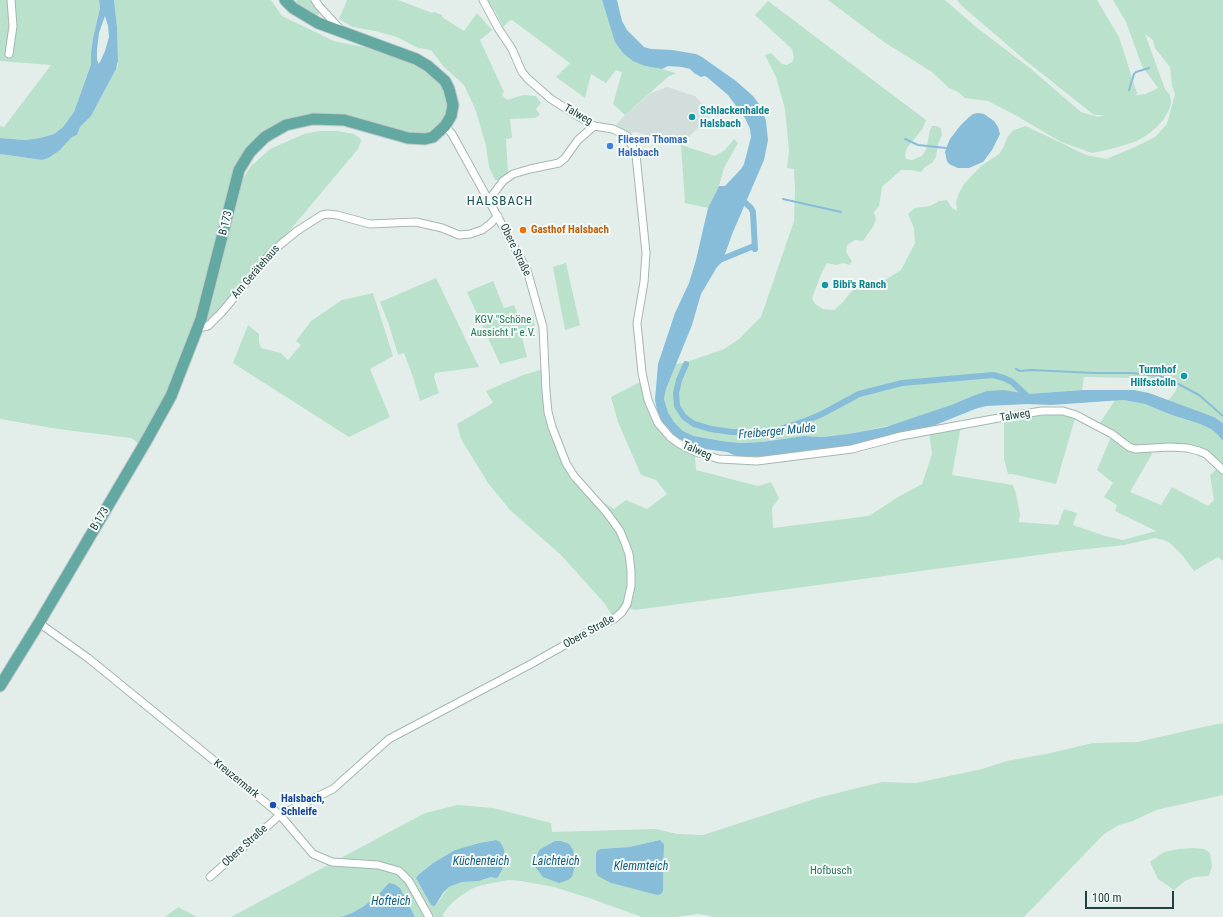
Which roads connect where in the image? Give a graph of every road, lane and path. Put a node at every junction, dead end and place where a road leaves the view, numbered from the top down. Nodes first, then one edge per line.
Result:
1 (11, 0) edge
2 (315, 0) edge
3 (483, 0) edge
4 (288, 1) edge
5 (344, 33) junction
6 (9, 54) dead end
7 (445, 126) junction
8 (594, 126) junction
9 (489, 200) junction
10 (498, 216) junction
11 (199, 327) junction
12 (1223, 470) edge
13 (39, 623) junction
14 (0, 686) edge
15 (280, 815) junction
16 (210, 877) dead end
17 (429, 917) edge

1 - 6 street
2 - 5 street
3 - 8 street, Talweg
4 - 5 main road, B 173 / B 173
5 - 7 main road, B 173 / B 173
7 - 9 street, Obere Straße
7 - 11 main road, B 173 / B 173
8 - 9 street
8 - 12 street, Talweg
9 - 10 street, Obere Straße
10 - 11 street, Am Gerätehaus
10 - 15 street, Obere Straße
11 - 13 main road, B 173 / B 173
13 - 14 main road, B 173 / B 173
13 - 15 street, Kreuzermark
15 - 16 street, Obere Straße
15 - 17 street, Kreuzermark

